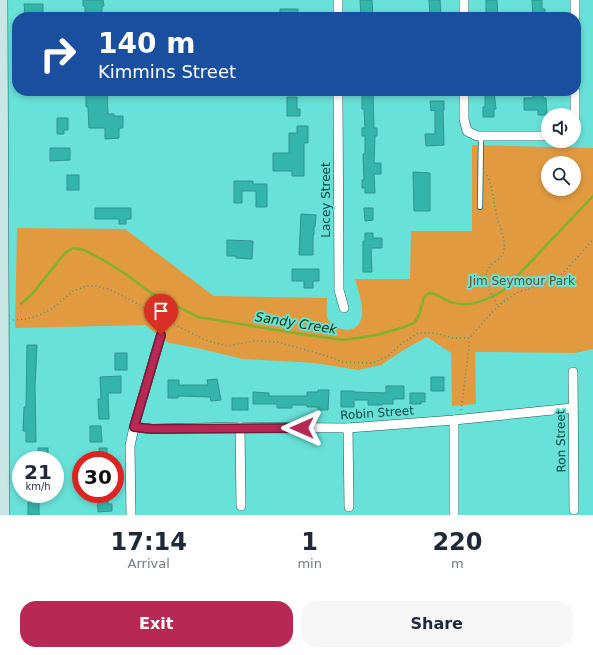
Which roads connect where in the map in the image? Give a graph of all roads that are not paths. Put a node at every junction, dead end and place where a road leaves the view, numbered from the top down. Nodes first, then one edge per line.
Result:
1 (1, 0) edge
2 (338, 0) edge
3 (464, 0) edge
4 (575, 0) edge
5 (338, 12) edge
6 (464, 12) edge
7 (575, 12) edge
8 (338, 96) edge
9 (464, 96) edge
10 (575, 96) edge
11 (576, 108) edge
12 (481, 136) junction
13 (541, 136) edge
14 (1, 182) edge
15 (480, 207) dead end
16 (344, 308) dead end
17 (161, 335) dead end
18 (572, 372) dead end
19 (573, 408) junction
20 (454, 420) junction
21 (134, 427) junction
22 (240, 428) junction
23 (348, 428) junction
24 (241, 506) dead end
25 (349, 507) dead end
26 (574, 510) dead end
27 (3, 515) edge
28 (131, 515) edge
29 (454, 515) edge

1 - 14 street
2 - 5 street
3 - 6 street
4 - 7 street
8 - 16 street, Lacey Street
9 - 12 street
10 - 11 street
12 - 13 street
12 - 15 lane
14 - 27 street
17 - 21 street
18 - 19 street, Ron Street
19 - 20 street, Robin Street
19 - 26 street, Ron Street
20 - 23 street, Robin Street
20 - 29 street
21 - 22 street, Robin Street
21 - 28 street
22 - 23 street, Robin Street
22 - 24 street
23 - 25 street

